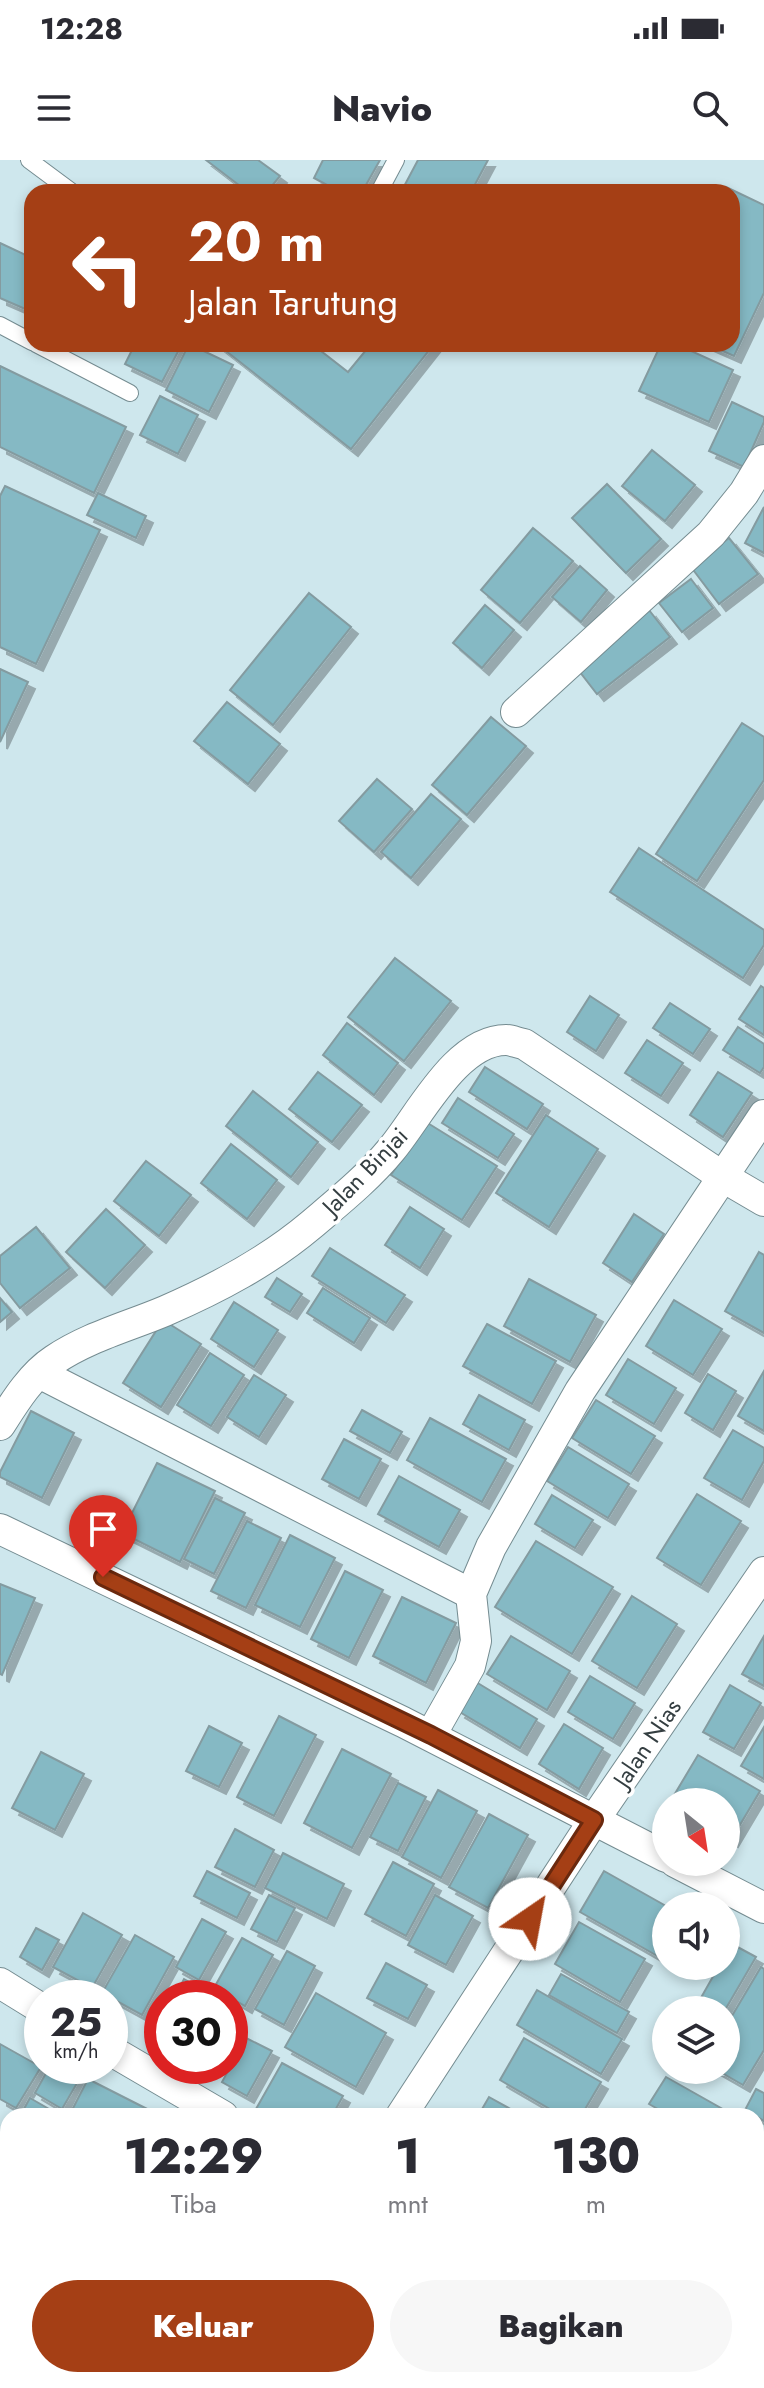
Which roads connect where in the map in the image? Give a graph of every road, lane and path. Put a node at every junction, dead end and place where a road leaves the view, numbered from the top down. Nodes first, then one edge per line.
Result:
1 (29, 160) edge
2 (396, 160) edge
3 (61, 184) edge
4 (383, 184) edge
5 (0, 325) edge
6 (24, 338) edge
7 (51, 352) edge
8 (130, 393) dead end
9 (764, 460) edge
10 (516, 712) dead end
11 (764, 1115) edge
12 (723, 1177) junction
13 (764, 1201) edge
14 (39, 1373) junction
15 (0, 1425) edge
16 (0, 1529) edge
17 (764, 1572) edge
18 (471, 1594) junction
19 (431, 1735) junction
20 (594, 1820) junction
21 (652, 1850) edge
22 (702, 1876) edge
23 (764, 1908) edge
24 (2, 1989) edge
25 (24, 2000) edge
26 (128, 2061) edge
27 (188, 2084) edge
28 (183, 2093) junction
29 (209, 2108) edge
30 (406, 2108) edge

1 - 3 lane
2 - 4 lane
5 - 6 lane
7 - 8 lane
9 - 10 street
11 - 12 street
12 - 13 street, Jalan Binjai
12 - 14 street, Jalan Binjai
12 - 18 street
14 - 15 street, Jalan Binjai
14 - 18 street
16 - 19 street
17 - 20 street, Jalan Nias
18 - 19 street
19 - 20 street
20 - 21 street
20 - 30 street, Jalan Nias
22 - 23 street
24 - 25 street
26 - 28 street
27 - 28 lane
28 - 29 street

